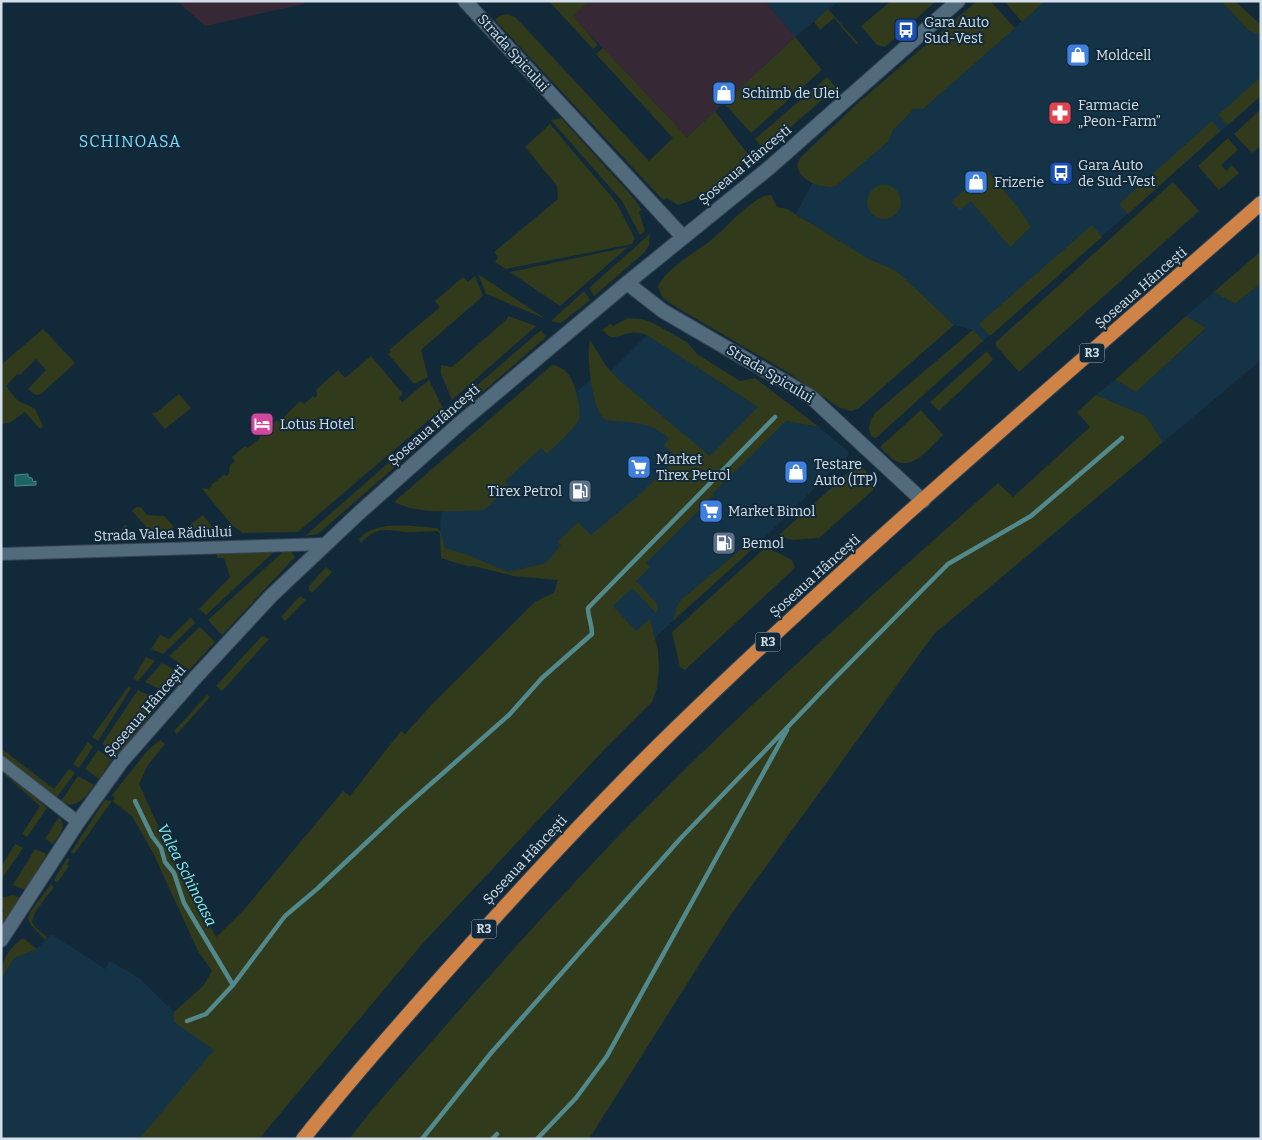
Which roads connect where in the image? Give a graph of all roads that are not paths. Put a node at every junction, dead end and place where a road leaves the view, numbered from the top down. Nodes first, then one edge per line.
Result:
1 (465, 1) edge
2 (958, 1) edge
3 (1261, 204) edge
4 (683, 237) junction
5 (627, 283) junction
6 (923, 501) junction
7 (326, 544) junction
8 (1, 554) edge
9 (1, 762) edge
10 (78, 822) junction
11 (1, 940) edge
12 (303, 1139) edge

1 - 4 street, Strada Spicului
2 - 4 street, Șoseaua Hâncești
3 - 6 highway, Șoseaua Hâncești / R3
4 - 5 street, Șoseaua Hâncești
5 - 6 street, Strada Spicului
5 - 7 street, Șoseaua Hâncești
6 - 12 highway, Șoseaua Hâncești / R3
7 - 8 street, Strada Valea Rădiului
7 - 10 street, Șoseaua Hâncești
9 - 10 street
10 - 11 street, Șoseaua Hâncești

